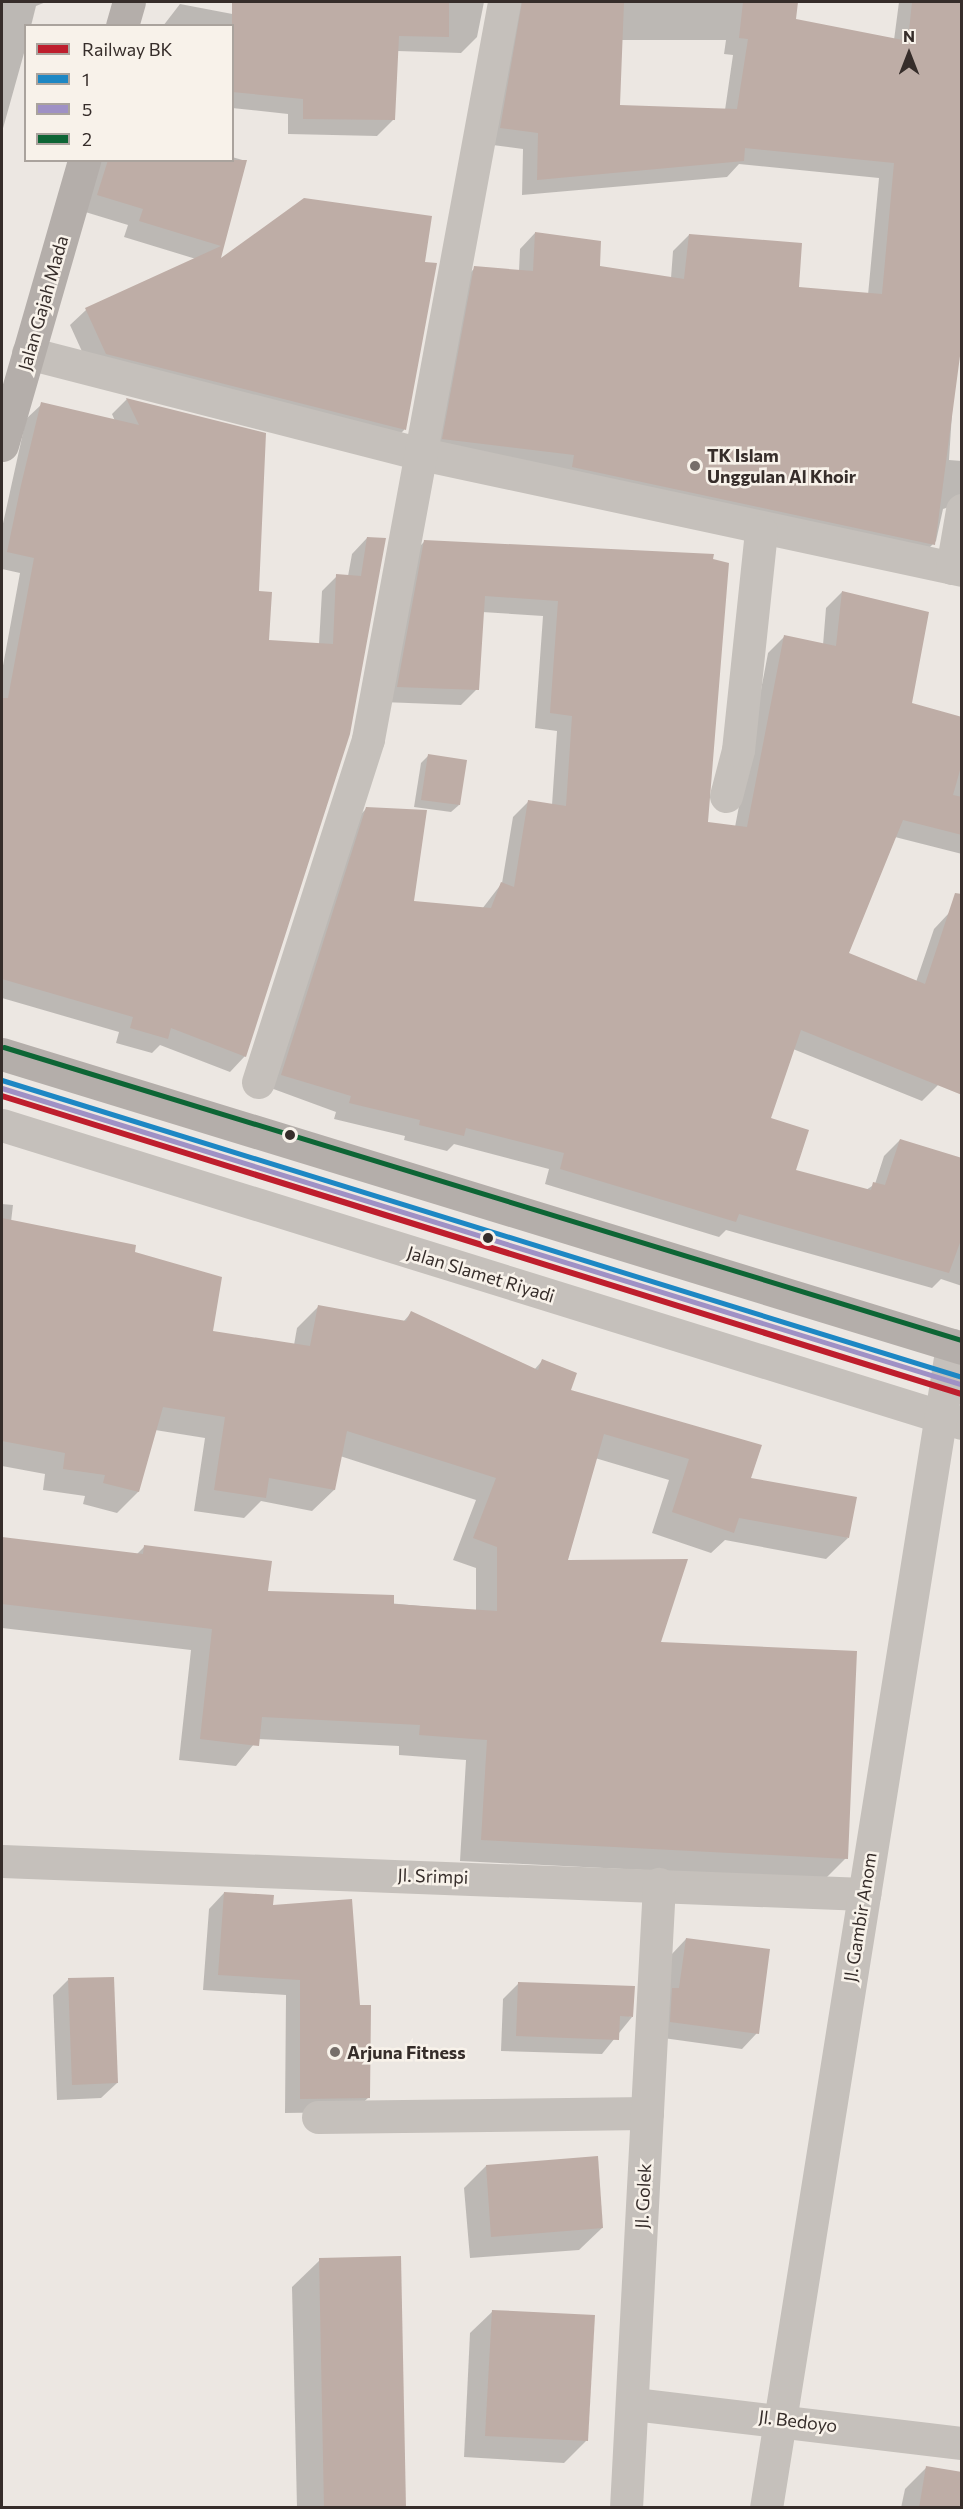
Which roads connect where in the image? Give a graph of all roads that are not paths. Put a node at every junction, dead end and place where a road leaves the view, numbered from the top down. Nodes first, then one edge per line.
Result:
1 (129, 2) edge
2 (504, 2) edge
3 (123, 24) edge
4 (83, 162) edge
5 (28, 353) junction
6 (2, 445) edge
7 (423, 454) junction
8 (962, 510) edge
9 (761, 531) junction
10 (957, 569) edge
11 (726, 796) dead end
12 (2, 1054) edge
13 (258, 1082) dead end
14 (2, 1125) edge
15 (957, 1346) edge
16 (951, 1420) edge
17 (2, 1861) edge
18 (659, 1884) junction
19 (864, 1894) junction
20 (647, 2113) junction
21 (318, 2118) dead end
22 (634, 2404) junction
23 (779, 2418) junction
24 (962, 2443) edge
25 (626, 2508) edge
26 (766, 2508) edge

1 - 3 main road
2 - 7 street
4 - 5 main road, Jalan Gajah Mada
5 - 6 main road, Jalan Gajah Mada
5 - 7 street
7 - 9 street
7 - 13 street
8 - 10 street
9 - 10 street
9 - 11 street
12 - 15 main road
14 - 16 street, Jalan Slamet Riyadi
15 - 16 street, Jl. Gambir Anom
16 - 19 street, Jl. Gambir Anom
17 - 18 street, Jl. Srimpi
18 - 19 street, Jl. Srimpi
18 - 20 street, Jl. Golek
19 - 23 street, Jl. Gambir Anom
20 - 21 street
20 - 22 street, Jl. Golek
22 - 23 street, Jl. Bedoyo
22 - 25 street, Jl. Golek
23 - 24 street, Jl. Bedoyo
23 - 26 street, Jl. Gambir Anom

